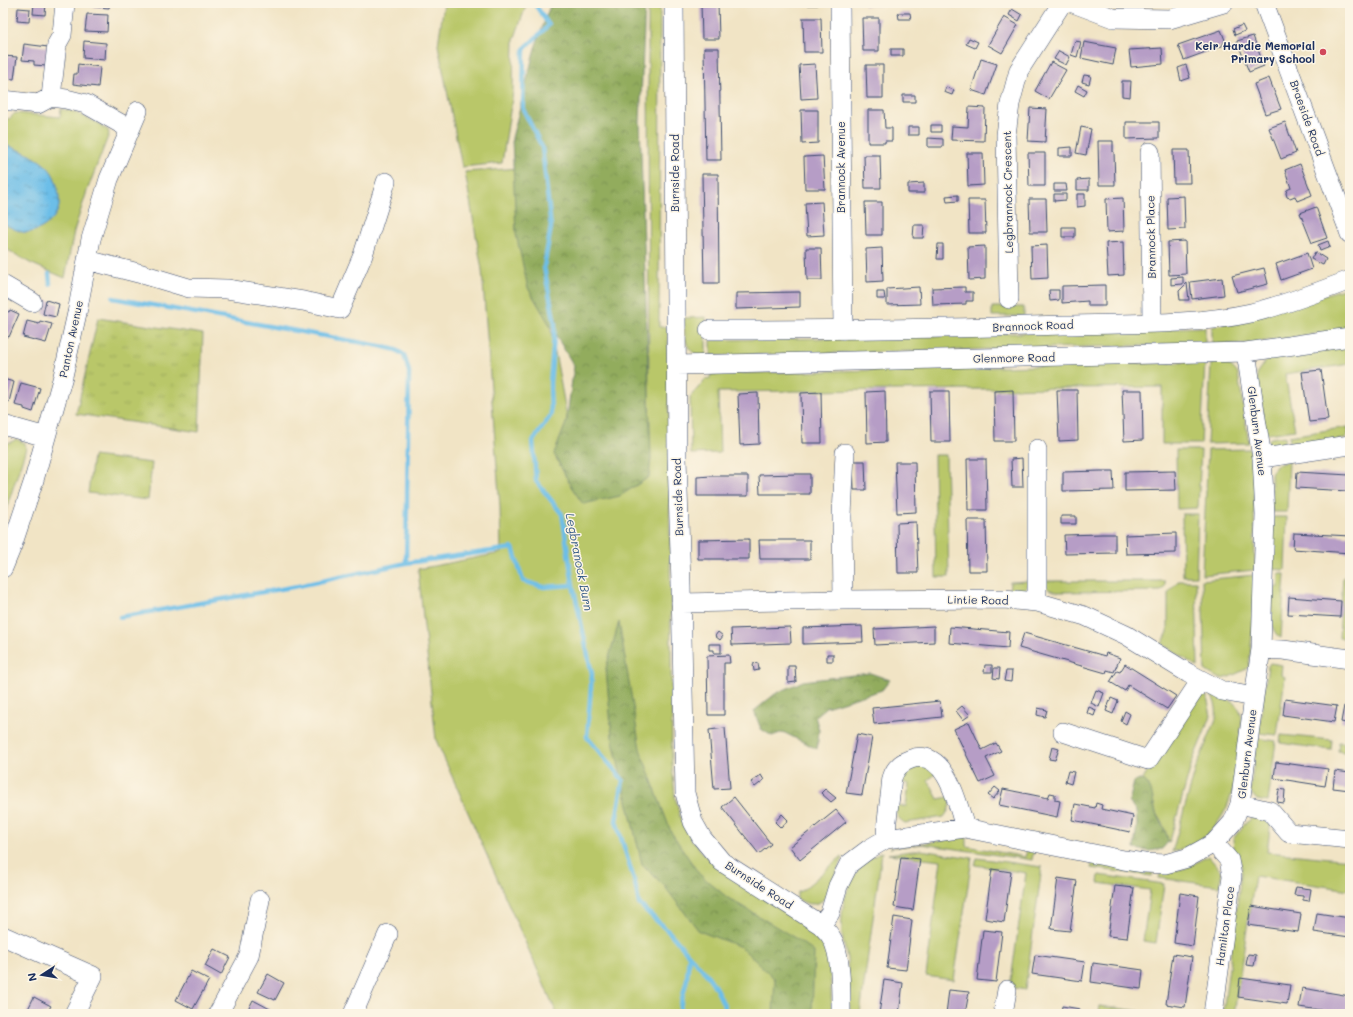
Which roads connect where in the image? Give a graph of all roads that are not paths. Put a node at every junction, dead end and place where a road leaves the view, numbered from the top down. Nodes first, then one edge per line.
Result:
1 (65, 3) edge
2 (674, 3) edge
3 (840, 3) edge
4 (1062, 3) edge
5 (1073, 3) edge
6 (1224, 3) edge
7 (1264, 3) edge
8 (1204, 6) edge
9 (51, 97) junction
10 (3, 100) edge
11 (138, 111) dead end
12 (130, 129) junction
13 (1150, 152) dead end
14 (386, 182) dead end
15 (1350, 234) edge
16 (87, 260) junction
17 (1350, 280) edge
18 (3, 285) edge
19 (1009, 299) dead end
20 (32, 302) dead end
21 (1152, 322) junction
22 (709, 330) dead end
23 (843, 330) junction
24 (1350, 337) edge
25 (1246, 352) junction
26 (677, 365) junction
27 (3, 425) edge
28 (46, 437) junction
29 (1350, 445) edge
30 (1037, 449) dead end
31 (845, 453) dead end
32 (1262, 458) junction
33 (3, 568) edge
34 (843, 600) junction
35 (1037, 602) junction
36 (681, 603) junction
37 (1261, 649) junction
38 (1350, 659) edge
39 (1201, 680) junction
40 (1254, 697) junction
41 (1063, 732) dead end
42 (1240, 804) junction
43 (965, 828) junction
44 (886, 838) junction
45 (1350, 839) edge
46 (1214, 843) junction
47 (260, 900) dead end
48 (821, 925) junction
49 (388, 934) dead end
50 (3, 936) edge
51 (1007, 990) dead end
52 (74, 1014) edge
53 (218, 1014) edge
54 (353, 1014) edge
55 (841, 1014) edge
56 (1002, 1014) edge
57 (1213, 1014) edge

1 - 9 street
2 - 26 street, Burnside Road
3 - 23 street, Brannock Avenue
4 - 19 street, Legbrannock Crescent
5 - 8 street
6 - 8 street
7 - 15 street, Braeside Road
9 - 10 street
9 - 12 street
11 - 12 street, Panton Avenue
12 - 16 street, Panton Avenue
13 - 21 street, Brannock Place
14 - 16 street
16 - 28 street, Panton Avenue
17 - 21 street, Brannock Road
18 - 20 street
21 - 23 street, Brannock Road
22 - 23 street, Brannock Road
24 - 25 street, Glenmore Road
25 - 26 street, Glenmore Road
25 - 32 street, Glenburn Avenue
26 - 36 street, Burnside Road
27 - 28 street
28 - 33 street, Panton Avenue
29 - 32 street
30 - 35 street
31 - 34 street
32 - 37 street, Glenburn Avenue
34 - 35 street, Lintie Road
34 - 36 street, Lintie Road
35 - 39 street, Lintie Road
36 - 48 street, Burnside Road
37 - 38 street
37 - 40 street, Glenburn Avenue
39 - 40 street, Lintie Road
39 - 41 street
40 - 42 street, Glenburn Avenue
42 - 45 street
42 - 46 street, Glenburn Avenue
43 - 44 street, Glenburn Avenue
43 - 44 street
43 - 46 street, Glenburn Avenue
44 - 48 street, Glenburn Avenue
46 - 57 street, Hamilton Place
47 - 53 street
48 - 55 street
49 - 54 street
50 - 52 street
51 - 56 street

